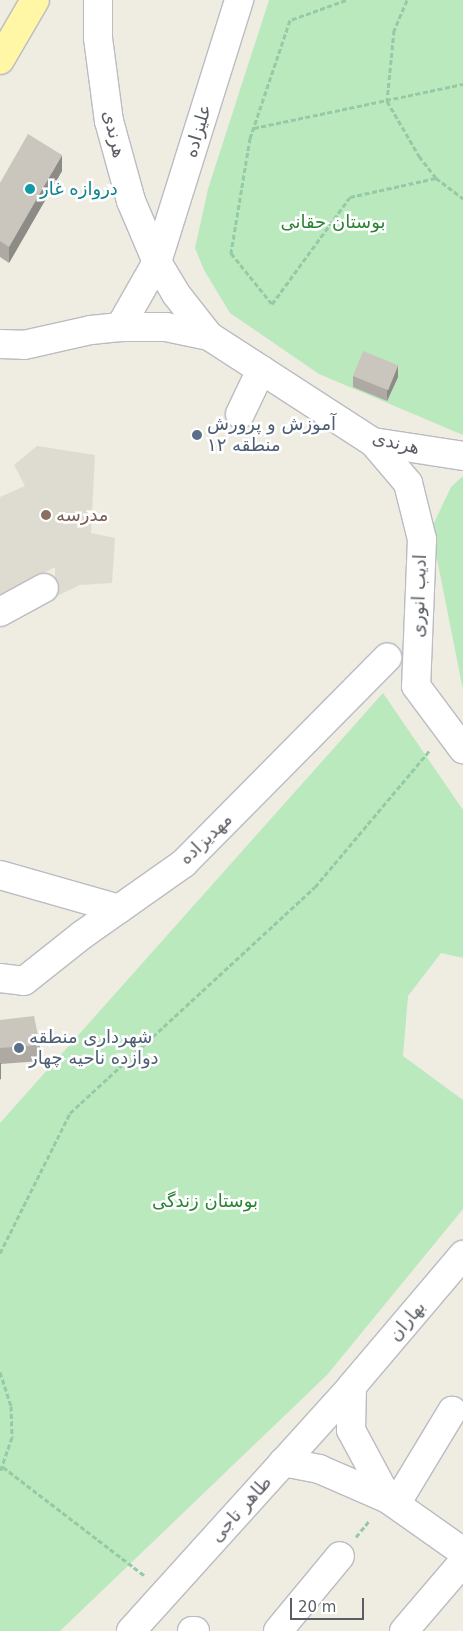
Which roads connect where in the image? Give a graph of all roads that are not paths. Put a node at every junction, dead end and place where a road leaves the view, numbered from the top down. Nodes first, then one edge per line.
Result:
1 (35, 0) edge
2 (98, 0) edge
3 (239, 0) edge
4 (0, 60) edge
5 (157, 262) junction
6 (120, 327) junction
7 (209, 336) junction
8 (0, 344) edge
9 (261, 370) junction
10 (240, 414) dead end
11 (373, 442) junction
12 (463, 456) edge
13 (44, 588) dead end
14 (0, 612) edge
15 (387, 658) dead end
16 (455, 739) edge
17 (0, 875) edge
18 (119, 909) junction
19 (0, 978) edge
20 (463, 1256) edge
21 (352, 1386) junction
22 (452, 1411) dead end
23 (283, 1462) junction
24 (392, 1502) junction
25 (463, 1552) edge
26 (340, 1556) road end
27 (463, 1562) edge
28 (131, 1631) edge
29 (278, 1631) edge
30 (404, 1631) edge

1 - 4 main road
2 - 5 street, هرندی
3 - 5 street, علیزاده
5 - 6 street, علیزاده
5 - 7 street, هرندی
6 - 7 street, هرندی
6 - 8 street, هرندی
7 - 9 street, هرندی
9 - 10 street
9 - 11 street, هرندی
11 - 12 street, هرندی
11 - 16 street, ادیب انوری
13 - 14 street
15 - 18 street, مهدیزاده
17 - 18 street
18 - 19 street, مهدیزاده
20 - 21 street, بهاران
21 - 23 street, طاهر تاجی
21 - 24 street
22 - 24 street
23 - 24 street
23 - 28 street, طاهر تاجی
24 - 25 street
26 - 29 street
27 - 30 street

